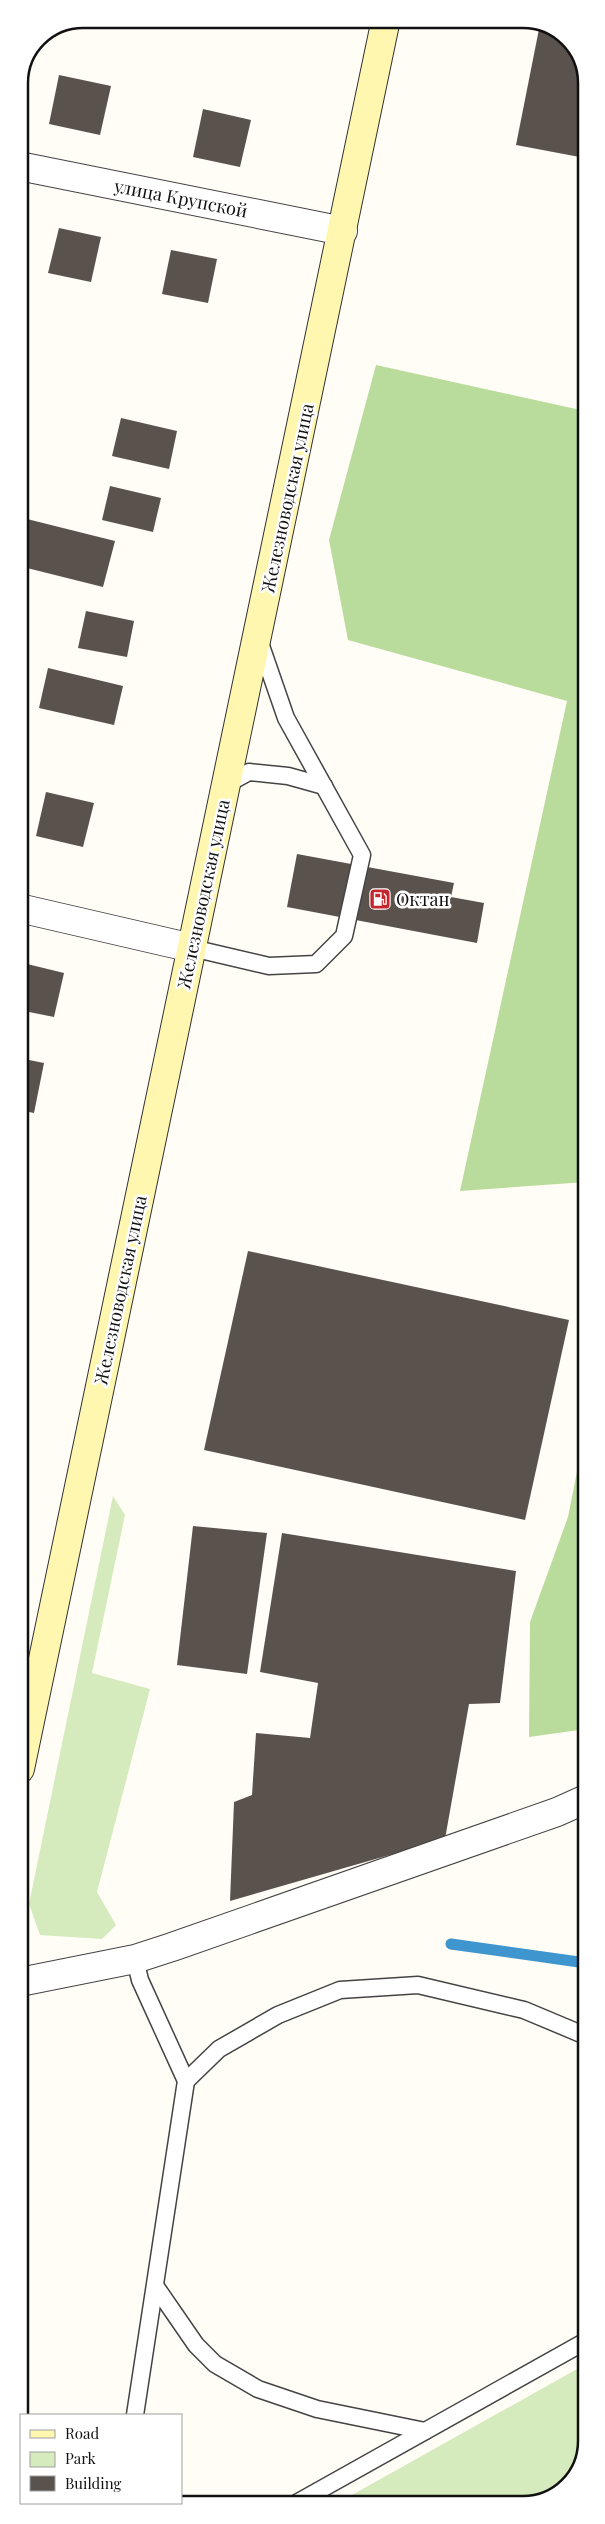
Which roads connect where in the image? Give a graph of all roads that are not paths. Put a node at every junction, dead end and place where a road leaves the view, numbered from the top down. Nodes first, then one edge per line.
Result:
1 (384, 28) edge
2 (28, 168) edge
3 (343, 231) junction
4 (257, 636) junction
5 (227, 784) junction
6 (324, 786) junction
7 (28, 910) edge
8 (192, 948) junction
9 (28, 1731) edge
10 (578, 1803) edge
11 (135, 1958) junction
12 (28, 1980) edge
13 (578, 2033) edge
14 (186, 2081) junction
15 (156, 2287) junction
16 (578, 2345) edge
17 (135, 2414) edge
18 (425, 2431) junction
19 (309, 2496) edge

1 - 3 main road, Железноводская улица
2 - 3 street, улица Крупской
3 - 4 main road, Железноводская улица
4 - 5 main road, Железноводская улица
4 - 6 lane
5 - 6 lane
5 - 8 main road, Железноводская улица
6 - 8 lane
7 - 8 street
8 - 9 main road, Железноводская улица
10 - 11 street
11 - 12 street
11 - 14 lane
13 - 14 lane
14 - 15 lane
15 - 17 lane
15 - 18 lane
16 - 18 lane
18 - 19 lane

